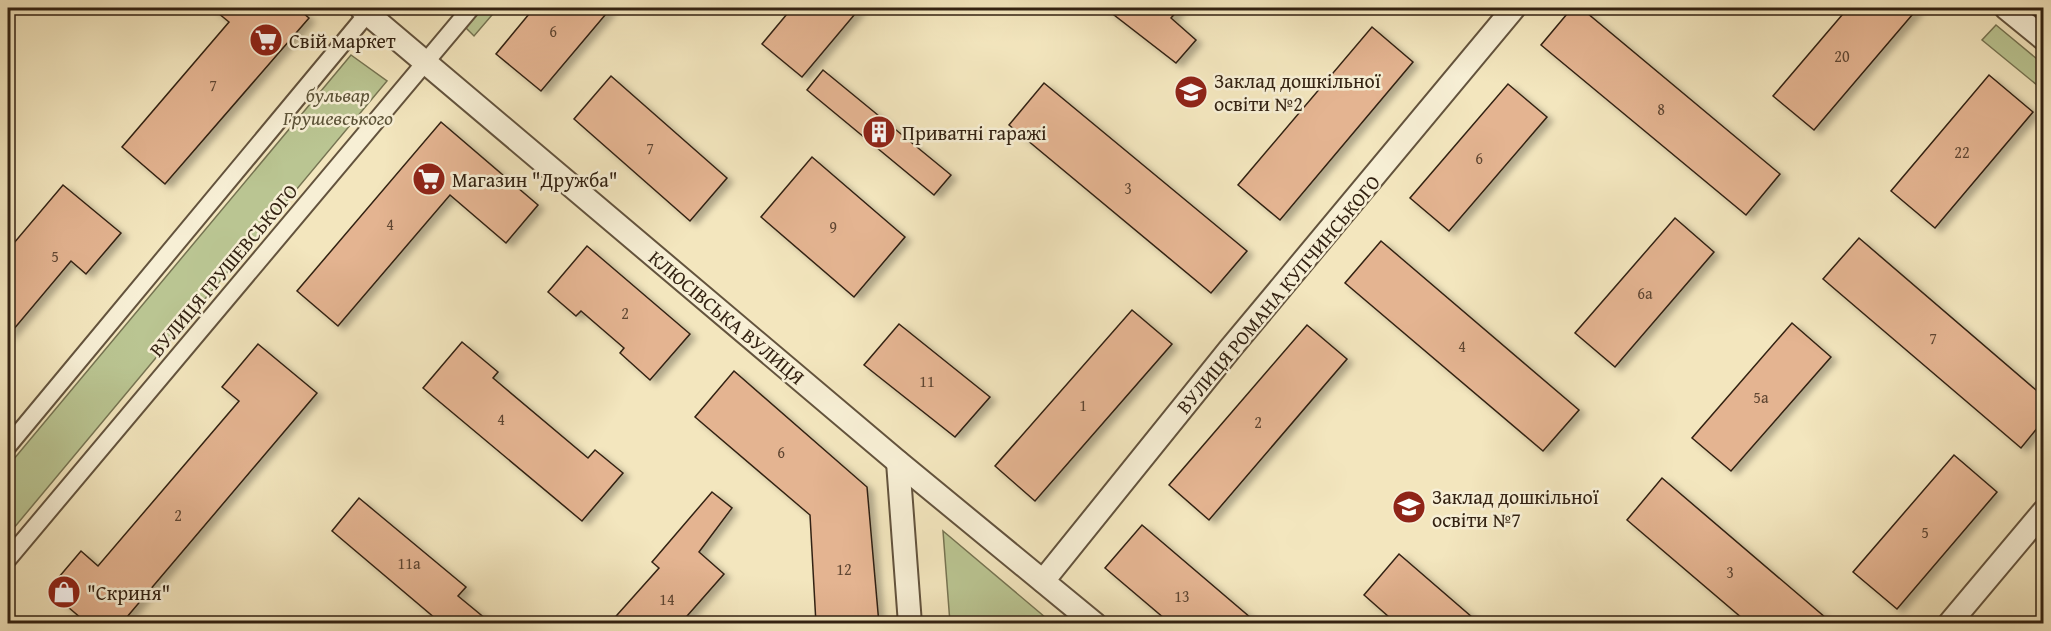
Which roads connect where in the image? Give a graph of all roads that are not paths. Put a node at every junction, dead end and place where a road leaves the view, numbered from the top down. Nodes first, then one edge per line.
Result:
1 (471, 8) edge
2 (1514, 8) edge
3 (2006, 8) edge
4 (367, 9) edge
5 (2043, 39) edge
6 (426, 61) junction
7 (8, 446) edge
8 (898, 462) junction
9 (2043, 511) edge
10 (8, 559) edge
11 (1043, 581) junction
12 (910, 624) edge
13 (1095, 624) edge
14 (1949, 624) edge

1 - 6 street, ВУЛИЦЯ ГРУШЕВСЬКОГО
2 - 11 street, ВУЛИЦЯ РОМАНА КУПЧИНСЬКОГО
3 - 5 street
4 - 6 street, КЛЮСІВСЬКА ВУЛИЦЯ
4 - 7 street
6 - 8 street, КЛЮСІВСЬКА ВУЛИЦЯ
6 - 10 street, ВУЛИЦЯ ГРУШЕВСЬКОГО
8 - 11 street, КЛЮСІВСЬКА ВУЛИЦЯ
8 - 12 street
9 - 14 street
11 - 13 street, КЛЮСІВСЬКА ВУЛИЦЯ

